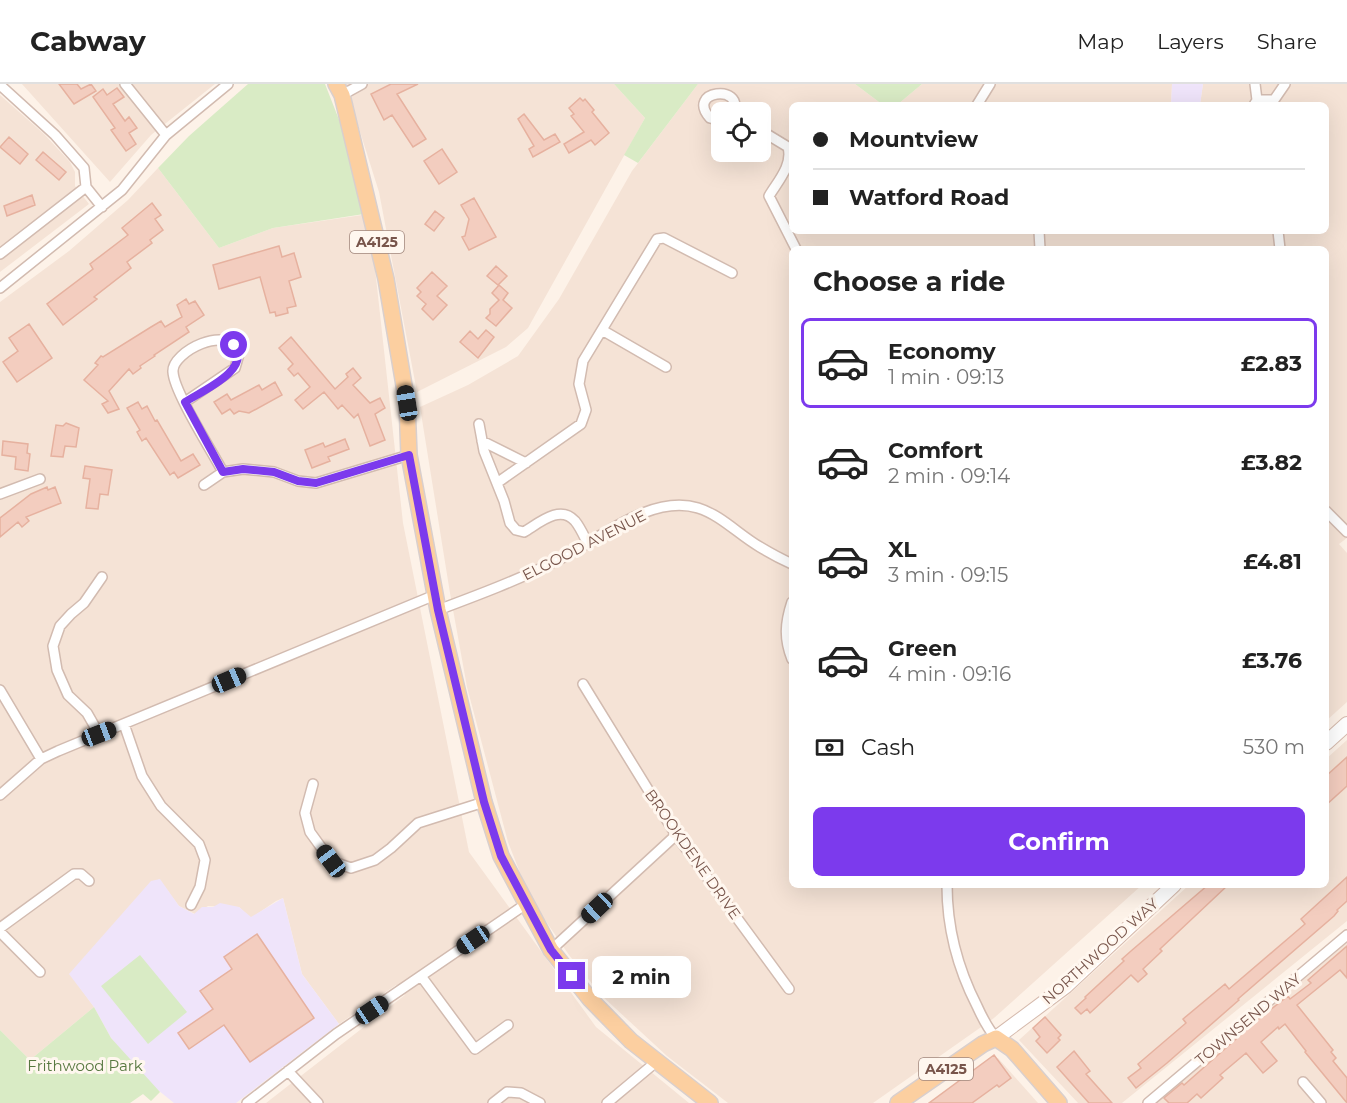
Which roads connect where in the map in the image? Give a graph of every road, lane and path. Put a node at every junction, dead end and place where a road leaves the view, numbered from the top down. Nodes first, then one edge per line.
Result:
1 (125, 84) edge
2 (228, 84) edge
3 (362, 84) edge
4 (990, 84) edge
5 (1255, 84) edge
6 (1285, 84) edge
7 (0, 85) edge
8 (339, 89) edge
9 (734, 102) edge
10 (979, 102) edge
11 (1255, 102) edge
12 (1261, 102) edge
13 (711, 118) edge
14 (166, 135) junction
15 (771, 137) edge
16 (789, 151) edge
17 (789, 158) edge
18 (86, 187) junction
19 (102, 207) junction
20 (794, 246) edge
21 (0, 254) edge
22 (732, 273) dead end
23 (0, 288) edge
24 (602, 330) junction
25 (666, 367) dead end
26 (185, 402) junction
27 (479, 424) dead end
28 (482, 441) junction
29 (409, 455) junction
30 (526, 463) junction
31 (223, 472) junction
32 (40, 479) dead end
33 (497, 483) junction
34 (204, 485) dead end
35 (0, 494) edge
36 (1329, 514) edge
37 (1347, 532) edge
38 (587, 542) junction
39 (789, 562) edge
40 (102, 577) dead end
41 (437, 603) junction
42 (789, 612) edge
43 (789, 648) edge
44 (583, 684) dead end
45 (0, 690) edge
46 (124, 724) junction
47 (1347, 724) edge
48 (99, 734) junction
49 (1329, 740) edge
50 (41, 759) junction
51 (313, 784) dead end
52 (0, 795) edge
53 (484, 802) junction
54 (676, 835) junction
55 (89, 881) dead end
56 (947, 888) edge
57 (1171, 888) edge
58 (526, 904) junction
59 (191, 905) dead end
60 (0, 930) edge
61 (1347, 935) edge
62 (551, 950) junction
63 (40, 972) dead end
64 (421, 976) junction
65 (789, 989) dead end
66 (508, 1025) dead end
67 (996, 1038) junction
68 (656, 1062) junction
69 (288, 1071) junction
70 (1303, 1082) dead end
71 (247, 1103) edge
72 (318, 1103) edge
73 (493, 1103) edge
74 (540, 1103) edge
75 (607, 1103) edge
76 (710, 1103) edge
77 (898, 1103) edge
78 (1059, 1103) edge
79 (1148, 1103) edge
80 (1321, 1103) edge

1 - 14 street
2 - 14 street
3 - 8 street
4 - 10 street
5 - 11 street
6 - 12 street
7 - 18 street
8 - 29 main road, A4125
9 - 13 street
14 - 19 street
15 - 16 street
17 - 20 street
18 - 19 street
18 - 21 street
19 - 23 street
22 - 24 street
24 - 25 street
24 - 30 street
26 - 26 street
26 - 31 street
27 - 28 street
28 - 30 street
28 - 33 street
29 - 31 street
29 - 41 main road, A4125
30 - 33 street
31 - 34 street
32 - 35 street
33 - 38 street
36 - 37 street
38 - 39 street, ELGOOD AVENUE
38 - 41 street, ELGOOD AVENUE
40 - 48 street
41 - 46 street, ELGOOD AVENUE
41 - 53 main road, A4125
42 - 43 street
44 - 54 street, BROOKDENE DRIVE
45 - 50 street
46 - 48 street, ELGOOD AVENUE
46 - 59 street
47 - 49 street
48 - 50 street, ELGOOD AVENUE
50 - 52 street, ELGOOD AVENUE
51 - 53 street
53 - 58 main road, A4125
54 - 62 street
54 - 65 street, BROOKDENE DRIVE
55 - 60 street
56 - 67 street
57 - 67 street, NORTHWOOD WAY
58 - 62 main road, A4125
58 - 64 street
60 - 63 street
61 - 79 street, TOWNSEND WAY
62 - 68 main road, A4125
64 - 66 street
64 - 69 street
67 - 77 main road, A4125
67 - 78 main road
68 - 75 street
68 - 76 main road, A4125
69 - 71 street
69 - 72 street
70 - 80 street
73 - 74 street

